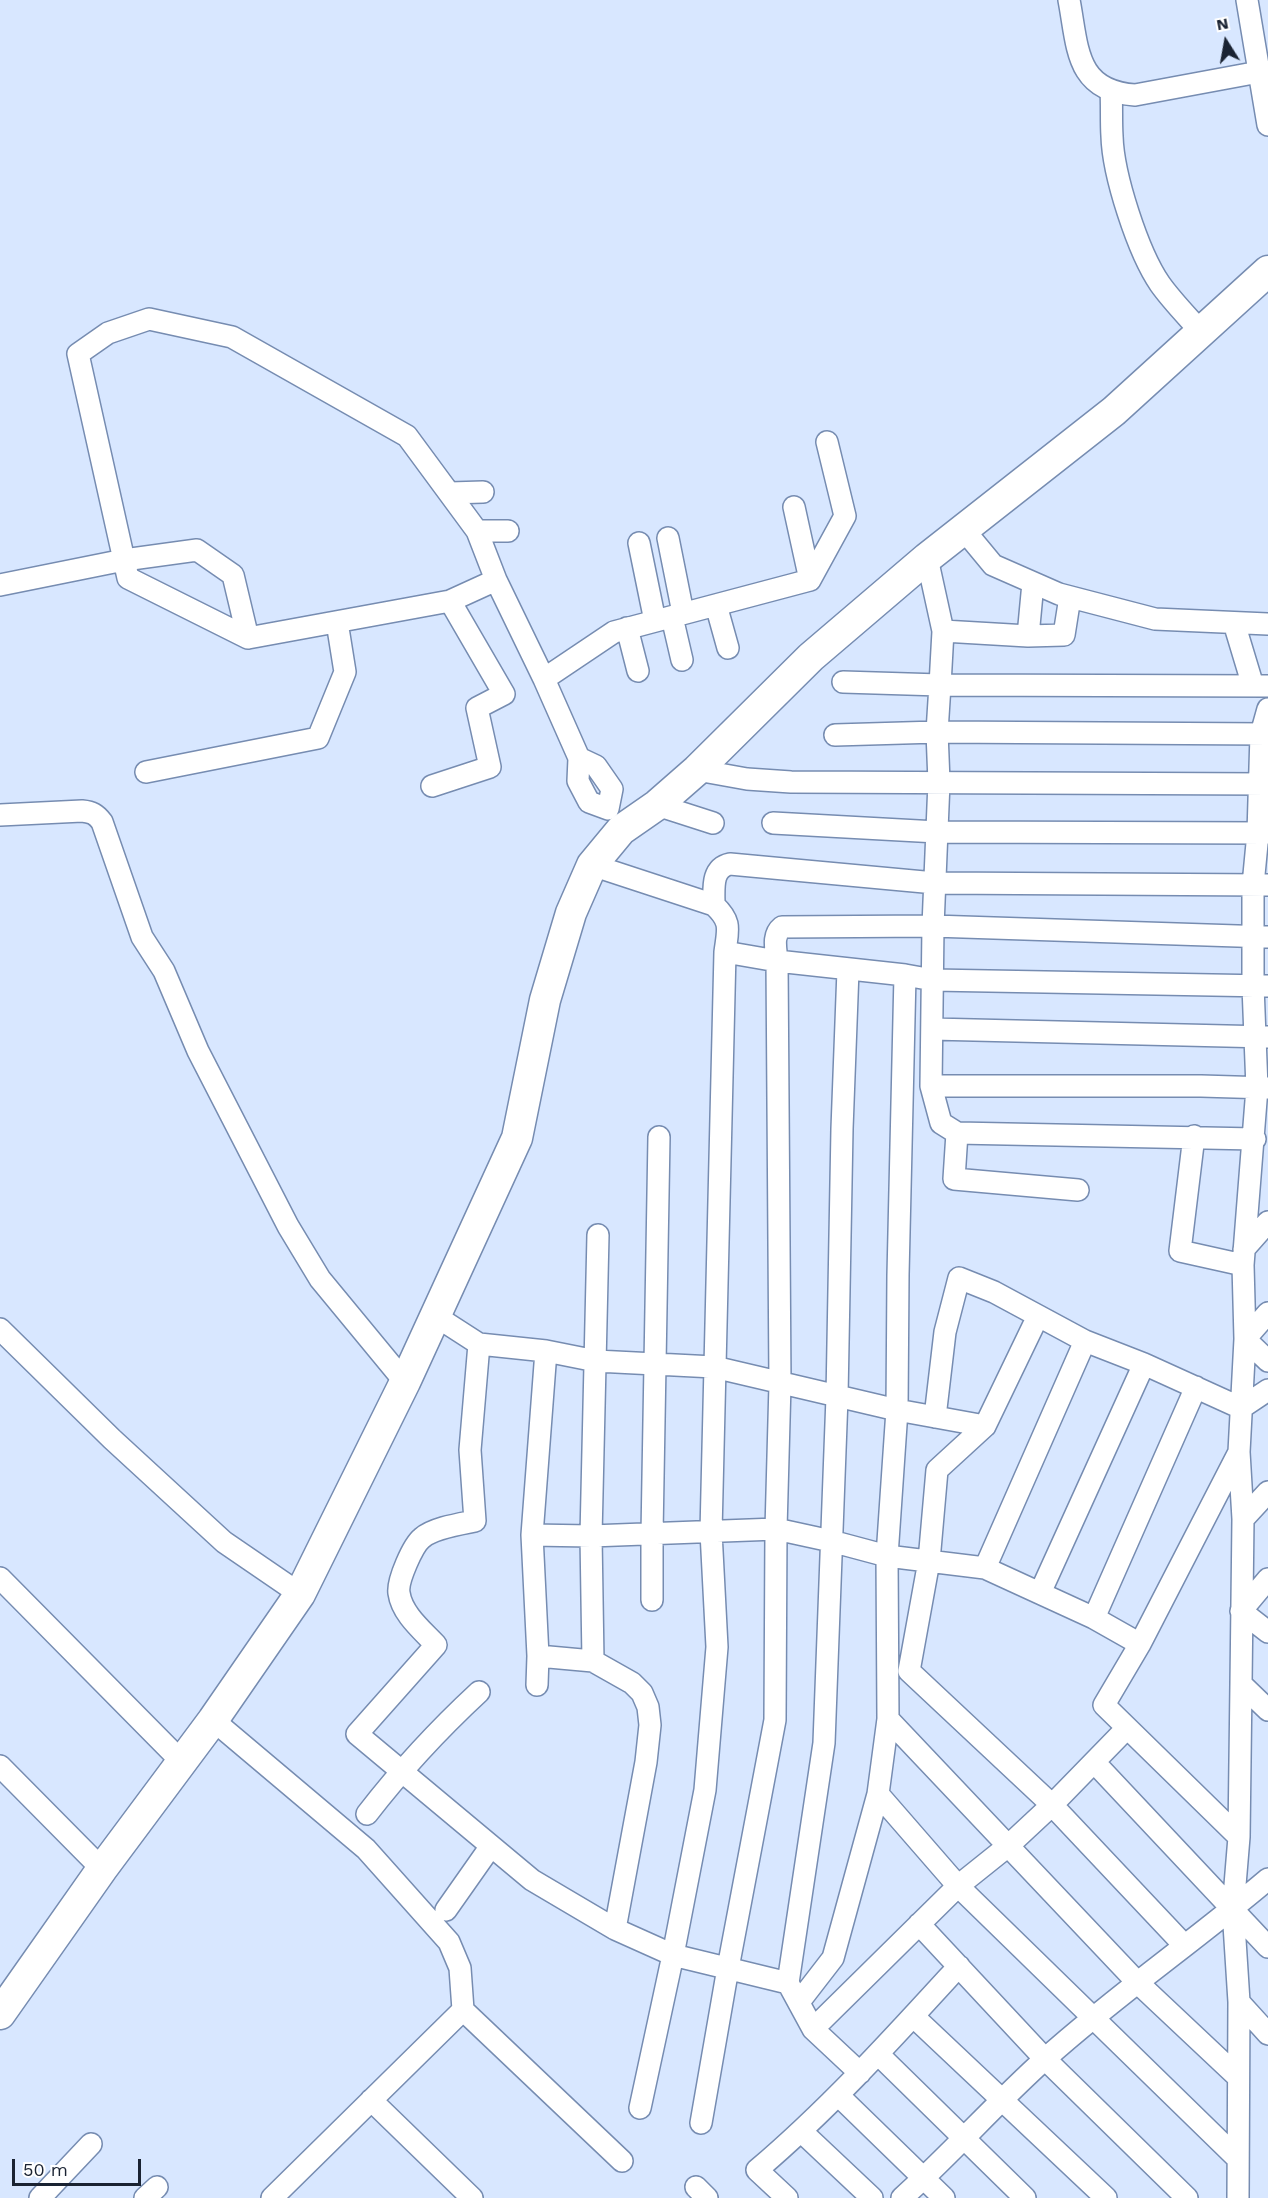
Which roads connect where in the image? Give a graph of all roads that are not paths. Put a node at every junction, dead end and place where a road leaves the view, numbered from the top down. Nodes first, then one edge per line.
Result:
1 (1069, 0) edge
2 (1246, 0) edge
3 (1259, 72) junction
4 (1111, 90) junction
5 (1268, 125) edge
6 (1268, 271) edge
7 (1202, 333) junction
8 (827, 442) dead end
9 (483, 492) dead end
10 (450, 493) junction
11 (794, 507) dead end
12 (964, 530) junction
13 (477, 531) junction
14 (508, 531) dead end
15 (668, 538) dead end
16 (639, 543) dead end
17 (927, 558) junction
18 (124, 560) junction
19 (496, 580) junction
20 (810, 580) junction
21 (1033, 583) junction
22 (0, 585) edge
23 (1070, 597) junction
24 (450, 602) junction
25 (716, 605) junction
26 (670, 617) junction
27 (337, 622) junction
28 (1234, 623) junction
29 (1268, 624) edge
30 (627, 628) junction
31 (943, 631) junction
32 (1028, 636) junction
33 (248, 638) junction
34 (728, 648) dead end
35 (682, 660) dead end
36 (638, 671) dead end
37 (544, 679) junction
38 (843, 682) dead end
39 (940, 685) junction
40 (1261, 686) edge
41 (1268, 709) edge
42 (937, 732) junction
43 (1264, 734) edge
44 (835, 735) dead end
45 (697, 770) junction
46 (146, 772) dead end
47 (939, 782) junction
48 (1263, 784) edge
49 (432, 786) dead end
50 (657, 805) junction
51 (0, 815) edge
52 (615, 819) junction
53 (713, 823) dead end
54 (774, 823) dead end
55 (937, 832) junction
56 (1263, 833) edge
57 (592, 865) junction
58 (935, 883) junction
59 (1261, 885) edge
60 (714, 905) junction
61 (933, 926) junction
62 (1260, 937) edge
63 (725, 952) junction
64 (777, 961) junction
65 (848, 970) junction
66 (905, 975) junction
67 (933, 980) junction
68 (1260, 986) edge
69 (932, 1029) junction
70 (1261, 1037) edge
71 (931, 1086) junction
72 (1263, 1088) edge
73 (957, 1133) junction
74 (1194, 1136) junction
75 (659, 1137) dead end
76 (1255, 1139) junction
77 (1078, 1190) dead end
78 (1268, 1222) edge
79 (598, 1235) dead end
80 (1244, 1257) junction
81 (1268, 1313) edge
82 (434, 1315) junction
83 (1038, 1316) junction
84 (0, 1329) edge
85 (1245, 1339) junction
86 (1085, 1341) junction
87 (479, 1344) junction
88 (546, 1351) junction
89 (596, 1361) junction
90 (1268, 1361) edge
91 (655, 1364) junction
92 (1144, 1364) junction
93 (714, 1367) junction
94 (405, 1382) junction
95 (780, 1384) junction
96 (1196, 1387) junction
97 (1268, 1390) edge
98 (837, 1397) junction
99 (1241, 1408) junction
100 (897, 1410) junction
101 (935, 1417) junction
102 (985, 1425) junction
103 (1239, 1452) junction
104 (1268, 1492) edge
105 (1243, 1519) junction
106 (776, 1530) junction
107 (711, 1532) junction
108 (651, 1534) junction
109 (532, 1535) junction
110 (591, 1536) junction
111 (831, 1541) junction
112 (887, 1556) junction
113 (930, 1561) junction
114 (985, 1568) junction
115 (0, 1578) edge
116 (1268, 1580) edge
117 (1040, 1593) junction
118 (300, 1594) junction
119 (652, 1600) dead end
120 (1241, 1611) junction
121 (1094, 1618) junction
122 (1268, 1632) edge
123 (1140, 1644) junction
124 (538, 1656) junction
125 (593, 1661) junction
126 (1241, 1684) junction
127 (537, 1685) dead end
128 (479, 1692) dead end
129 (1268, 1710) edge
130 (213, 1719) junction
131 (888, 1719) junction
132 (1127, 1728) junction
133 (1094, 1762) junction
134 (183, 1763) junction
135 (0, 1767) edge
136 (400, 1771) junction
137 (878, 1794) junction
138 (1052, 1805) junction
139 (367, 1814) dead end
140 (1239, 1837) junction
141 (491, 1846) junction
142 (1008, 1846) junction
143 (102, 1869) junction
144 (1268, 1879) edge
145 (958, 1886) junction
146 (1233, 1909) junction
147 (446, 1910) dead end
148 (919, 1924) junction
149 (615, 1929) junction
150 (1184, 1945) junction
151 (1268, 1947) edge
152 (673, 1955) junction
153 (959, 1966) junction
154 (728, 1968) junction
155 (789, 1983) junction
156 (1137, 1983) junction
157 (799, 2002) junction
158 (1239, 2002) junction
159 (463, 2010) junction
160 (0, 2014) edge
161 (913, 2016) junction
162 (1093, 2018) junction
163 (813, 2029) junction
164 (1268, 2034) edge
165 (878, 2054) junction
166 (1045, 2059) junction
167 (860, 2073) junction
168 (1238, 2077) junction
169 (838, 2095) junction
170 (371, 2100) junction
171 (1002, 2101) junction
172 (640, 2108) dead end
173 (701, 2123) dead end
174 (802, 2132) junction
175 (963, 2139) junction
176 (91, 2144) dead end
177 (1238, 2158) junction
178 (622, 2161) dead end
179 (924, 2178) junction
180 (283, 2194) edge
181 (40, 2198) edge
182 (472, 2198) edge
183 (787, 2198) edge
184 (872, 2198) edge
185 (902, 2198) edge
186 (944, 2198) edge
187 (1024, 2198) edge
188 (1106, 2198) edge
189 (1187, 2198) edge
190 (1238, 2198) edge

1 - 4 street
2 - 3 street
3 - 4 street
3 - 5 street
4 - 7 street
6 - 7 street
7 - 12 street
8 - 20 street
9 - 10 street
10 - 13 street
10 - 18 street
11 - 20 street
12 - 17 street
12 - 21 street
13 - 14 street
13 - 19 street
15 - 26 street
16 - 26 street
17 - 31 street
17 - 45 street
18 - 22 street
18 - 33 street
18 - 33 street
19 - 24 street
19 - 37 street
20 - 25 street
21 - 23 street
21 - 32 street
23 - 28 street
23 - 32 street
24 - 27 street
24 - 49 street
25 - 26 street
25 - 34 street
26 - 30 street
26 - 35 street
27 - 33 street
27 - 46 street
28 - 29 street
28 - 40 street
30 - 36 street
30 - 37 street
31 - 32 street
31 - 39 street
37 - 52 street
38 - 39 street
39 - 40 street
39 - 42 street
41 - 43 street
42 - 43 street
42 - 44 street
42 - 47 street
43 - 48 street
45 - 47 street
45 - 50 street
47 - 48 street
47 - 55 street
48 - 56 street
50 - 52 street
50 - 53 street
51 - 94 street
52 - 57 street
54 - 55 street
55 - 56 street
55 - 58 street
56 - 59 street
57 - 60 street
57 - 82 street
58 - 59 street
58 - 60 street
58 - 61 street
59 - 62 street
60 - 63 street
61 - 62 street
61 - 64 street
61 - 67 street
62 - 68 street
63 - 64 street
63 - 93 street
64 - 65 street
64 - 95 street
65 - 66 street
65 - 98 street
66 - 67 street
66 - 100 street
67 - 68 street
67 - 69 street
68 - 70 street
69 - 70 street
69 - 71 street
70 - 72 street
71 - 72 street
71 - 73 street
72 - 76 street
73 - 74 street
73 - 77 street
74 - 76 street
74 - 80 street
75 - 91 street
76 - 80 street
78 - 80 street
79 - 89 street
80 - 85 street
81 - 85 street
82 - 87 street
82 - 94 street
83 - 86 street
83 - 101 street
83 - 102 street
84 - 118 street
85 - 90 street
85 - 99 street
86 - 92 street
86 - 114 street
87 - 88 street
87 - 136 street
88 - 89 street
88 - 109 street
89 - 91 street
89 - 110 street
91 - 93 street
91 - 108 street
92 - 96 street
92 - 117 street
93 - 95 street
93 - 107 street
94 - 118 street
95 - 98 street
95 - 106 street
96 - 99 street
96 - 121 street
97 - 99 street
98 - 100 street
98 - 111 street
99 - 103 street
100 - 101 street
100 - 112 street
101 - 102 street
102 - 113 street
103 - 105 street
103 - 123 street
104 - 105 street
105 - 120 street
106 - 107 street
106 - 111 street
106 - 154 street
107 - 108 street
107 - 152 street
108 - 110 street
108 - 119 street
109 - 110 street
109 - 124 street
110 - 125 street
111 - 112 street
111 - 155 street
112 - 113 street
112 - 131 street
113 - 114 street
113 - 138 street
114 - 117 street
115 - 134 street
116 - 120 street
117 - 121 street
118 - 130 street
120 - 122 street
120 - 126 street
121 - 123 street
123 - 132 street
124 - 125 street
124 - 127 street
125 - 149 street
126 - 129 street
126 - 140 street
128 - 136 street
130 - 134 street
130 - 159 street
131 - 137 street
131 - 142 street
132 - 133 street
132 - 140 street
133 - 138 street
133 - 146 street
134 - 143 street
135 - 143 street
136 - 139 street
136 - 141 street
137 - 145 street
137 - 157 street
138 - 142 street
138 - 150 street
140 - 146 street
141 - 147 street
141 - 149 street
142 - 145 street
142 - 156 street
143 - 160 street
144 - 146 street
145 - 148 street
145 - 162 street
146 - 150 street
146 - 151 street
146 - 158 street
148 - 153 street
148 - 163 street
149 - 152 street
150 - 156 street
152 - 154 street
152 - 172 street
153 - 161 street
153 - 166 street
154 - 155 street
154 - 173 street
155 - 157 street
156 - 162 street
156 - 168 street
157 - 163 street
158 - 164 street
158 - 168 street
159 - 170 street
159 - 178 street
161 - 165 street
161 - 171 street
162 - 166 street
162 - 177 street
163 - 167 street
165 - 167 street
165 - 175 street
166 - 171 street
166 - 189 street
167 - 169 street
168 - 177 street
169 - 174 street
169 - 179 street
170 - 180 street
170 - 182 street
171 - 175 street
171 - 188 street
174 - 183 street
174 - 184 street
175 - 179 street
175 - 187 street
176 - 181 street
177 - 190 street
179 - 185 street
179 - 186 street

